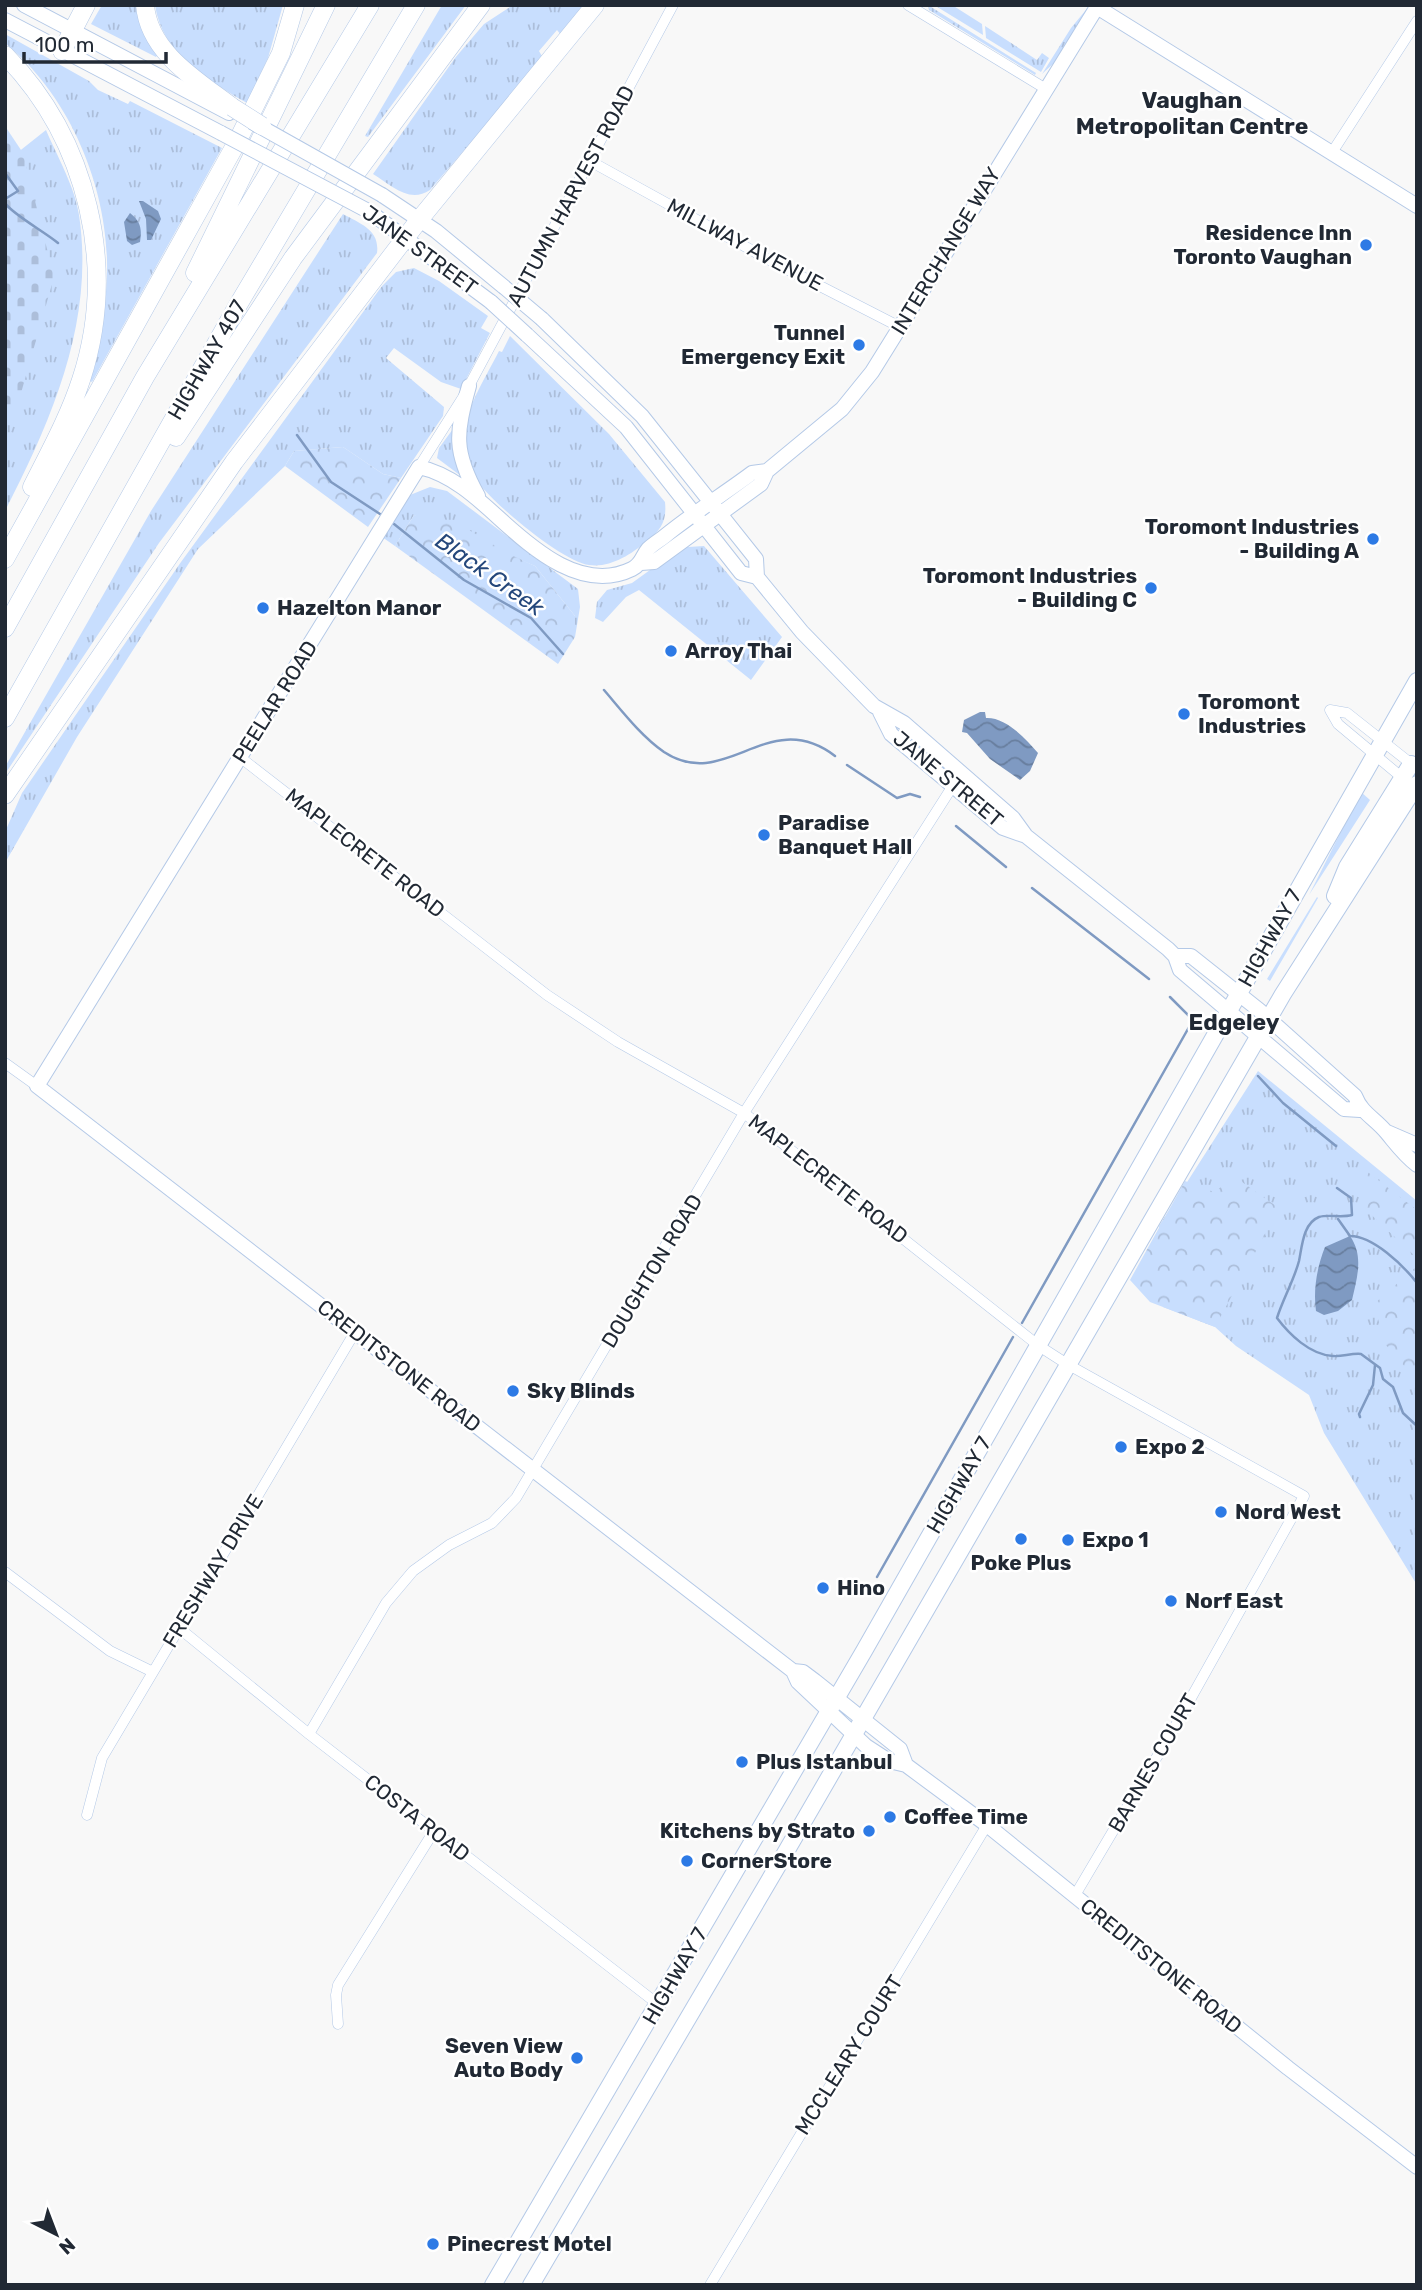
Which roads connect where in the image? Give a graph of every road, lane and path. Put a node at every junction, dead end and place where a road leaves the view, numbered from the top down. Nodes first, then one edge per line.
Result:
1 (24, 5) edge
2 (86, 5) edge
3 (145, 5) edge
4 (295, 5) edge
5 (326, 5) edge
6 (370, 5) edge
7 (416, 5) edge
8 (481, 5) edge
9 (595, 5) edge
10 (673, 5) edge
11 (908, 5) edge
12 (1097, 6) edge
13 (5, 20) edge
14 (1417, 21) edge
15 (72, 32) junction
16 (62, 51) junction
17 (5, 55) edge
18 (1046, 89) junction
19 (230, 110) junction
20 (262, 126) joint
21 (1331, 155) junction
22 (590, 161) junction
23 (1417, 206) edge
24 (419, 220) junction
25 (405, 237) junction
26 (901, 327) junction
27 (145, 377) junction
28 (469, 386) junction
29 (419, 467) junction
30 (480, 500) junction
31 (715, 509) junction
32 (699, 520) junction
33 (5, 541) edge
34 (5, 559) edge
35 (87, 572) junction
36 (757, 577) junction
37 (5, 628) edge
38 (1417, 681) edge
39 (5, 718) edge
40 (1383, 741) junction
41 (1373, 756) junction
42 (241, 758) junction
43 (1414, 766) edge
44 (957, 779) junction
45 (1413, 785) edge
46 (5, 795) edge
47 (1175, 956) junction
48 (1239, 994) junction
49 (1229, 1009) junction
50 (1270, 1019) junction
51 (1260, 1035) junction
52 (5, 1063) edge
53 (37, 1086) junction
54 (1360, 1110) junction
55 (744, 1113) junction
56 (1387, 1132) junction
57 (1417, 1145) edge
58 (1417, 1165) edge
59 (355, 1332) junction
60 (1039, 1346) junction
61 (1067, 1364) junction
62 (533, 1470) junction
63 (5, 1572) edge
64 (1230, 1627) joint
65 (179, 1628) junction
66 (153, 1672) junction
67 (832, 1703) junction
68 (863, 1720) junction
69 (309, 1734) junction
70 (854, 1735) junction
71 (906, 1765) junction
72 (88, 1815) dead end
73 (987, 1825) junction
74 (434, 1831) junction
75 (1074, 1897) junction
76 (659, 2005) junction
77 (338, 2024) dead end
78 (1417, 2167) edge
79 (493, 2285) edge
80 (531, 2285) edge
81 (710, 2285) edge

1 - 15 street
2 - 15 highway
3 - 19 highway
4 - 34 highway
5 - 27 highway
6 - 27 highway, HIGHWAY 407
7 - 35 highway, HIGHWAY 407
8 - 35 highway
9 - 24 highway
10 - 22 street, AUTUMN HARVEST ROAD
11 - 18 street
12 - 18 street, INTERCHANGE WAY
12 - 21 street, INTERCHANGE WAY
13 - 16 street, JANE STREET
14 - 21 street
15 - 16 highway
15 - 19 street
16 - 25 street, JANE STREET, bridge
17 - 33 highway
18 - 26 street, INTERCHANGE WAY
19 - 20 highway, bridge
20 - 24 street, JANE STREET, bridge
21 - 23 street, INTERCHANGE WAY
22 - 26 street, MILLWAY AVENUE
22 - 28 street, AUTUMN HARVEST ROAD
24 - 25 highway
24 - 31 street, JANE STREET, bridge
25 - 32 street, JANE STREET, bridge
25 - 46 highway
26 - 31 street, INTERCHANGE WAY
27 - 37 highway, HIGHWAY 407
28 - 29 street, AUTUMN HARVEST ROAD
28 - 30 street
29 - 30 street
29 - 42 street, PEELAR ROAD
30 - 32 street
31 - 32 street
31 - 36 street, JANE STREET
32 - 36 street, JANE STREET
35 - 39 highway, HIGHWAY 407
36 - 44 street, JANE STREET
38 - 40 main road, HIGHWAY 7
40 - 41 main road, HIGHWAY 7
40 - 41 street
40 - 43 street
41 - 45 street
41 - 48 main road, HIGHWAY 7
42 - 53 street, PEELAR ROAD
42 - 55 street, MAPLECRETE ROAD
43 - 45 main road, HIGHWAY 7
44 - 47 street, JANE STREET
44 - 55 street, DOUGHTON ROAD
45 - 50 main road, HIGHWAY 7
47 - 48 street, JANE STREET
47 - 49 street, JANE STREET
48 - 49 main road, HIGHWAY 7
48 - 50 street, JANE STREET
49 - 51 street, JANE STREET
49 - 60 main road, HIGHWAY 7
50 - 51 main road, HIGHWAY 7
50 - 54 street, JANE STREET
51 - 54 street, JANE STREET
51 - 61 main road, HIGHWAY 7
52 - 53 street, CREDITSTONE ROAD
53 - 59 street, CREDITSTONE ROAD
54 - 56 street, JANE STREET
55 - 60 street, MAPLECRETE ROAD
55 - 62 street, DOUGHTON ROAD
56 - 57 street, JANE STREET
56 - 58 street, JANE STREET
59 - 62 street, CREDITSTONE ROAD
59 - 65 street, FRESHWAY DRIVE
60 - 61 street, MAPLECRETE ROAD
60 - 67 main road, HIGHWAY 7
61 - 64 street, MAPLECRETE ROAD
61 - 68 main road, HIGHWAY 7
62 - 67 street, CREDITSTONE ROAD
62 - 69 street, DOUGHTON ROAD
63 - 66 street
64 - 75 street, BARNES COURT
65 - 66 street, FRESHWAY DRIVE
65 - 69 street, COSTA ROAD
66 - 72 street, FRESHWAY DRIVE
67 - 68 street, CREDITSTONE ROAD
67 - 70 street, CREDITSTONE ROAD
67 - 76 main road, HIGHWAY 7
68 - 70 main road, HIGHWAY 7
68 - 71 street, CREDITSTONE ROAD
69 - 74 street, COSTA ROAD
70 - 71 street, CREDITSTONE ROAD
70 - 80 main road, HIGHWAY 7
71 - 73 street, CREDITSTONE ROAD
73 - 75 street, CREDITSTONE ROAD
73 - 81 street, MCCLEARY COURT
74 - 76 street, COSTA ROAD
74 - 77 street
75 - 78 street, CREDITSTONE ROAD
76 - 79 main road, HIGHWAY 7

